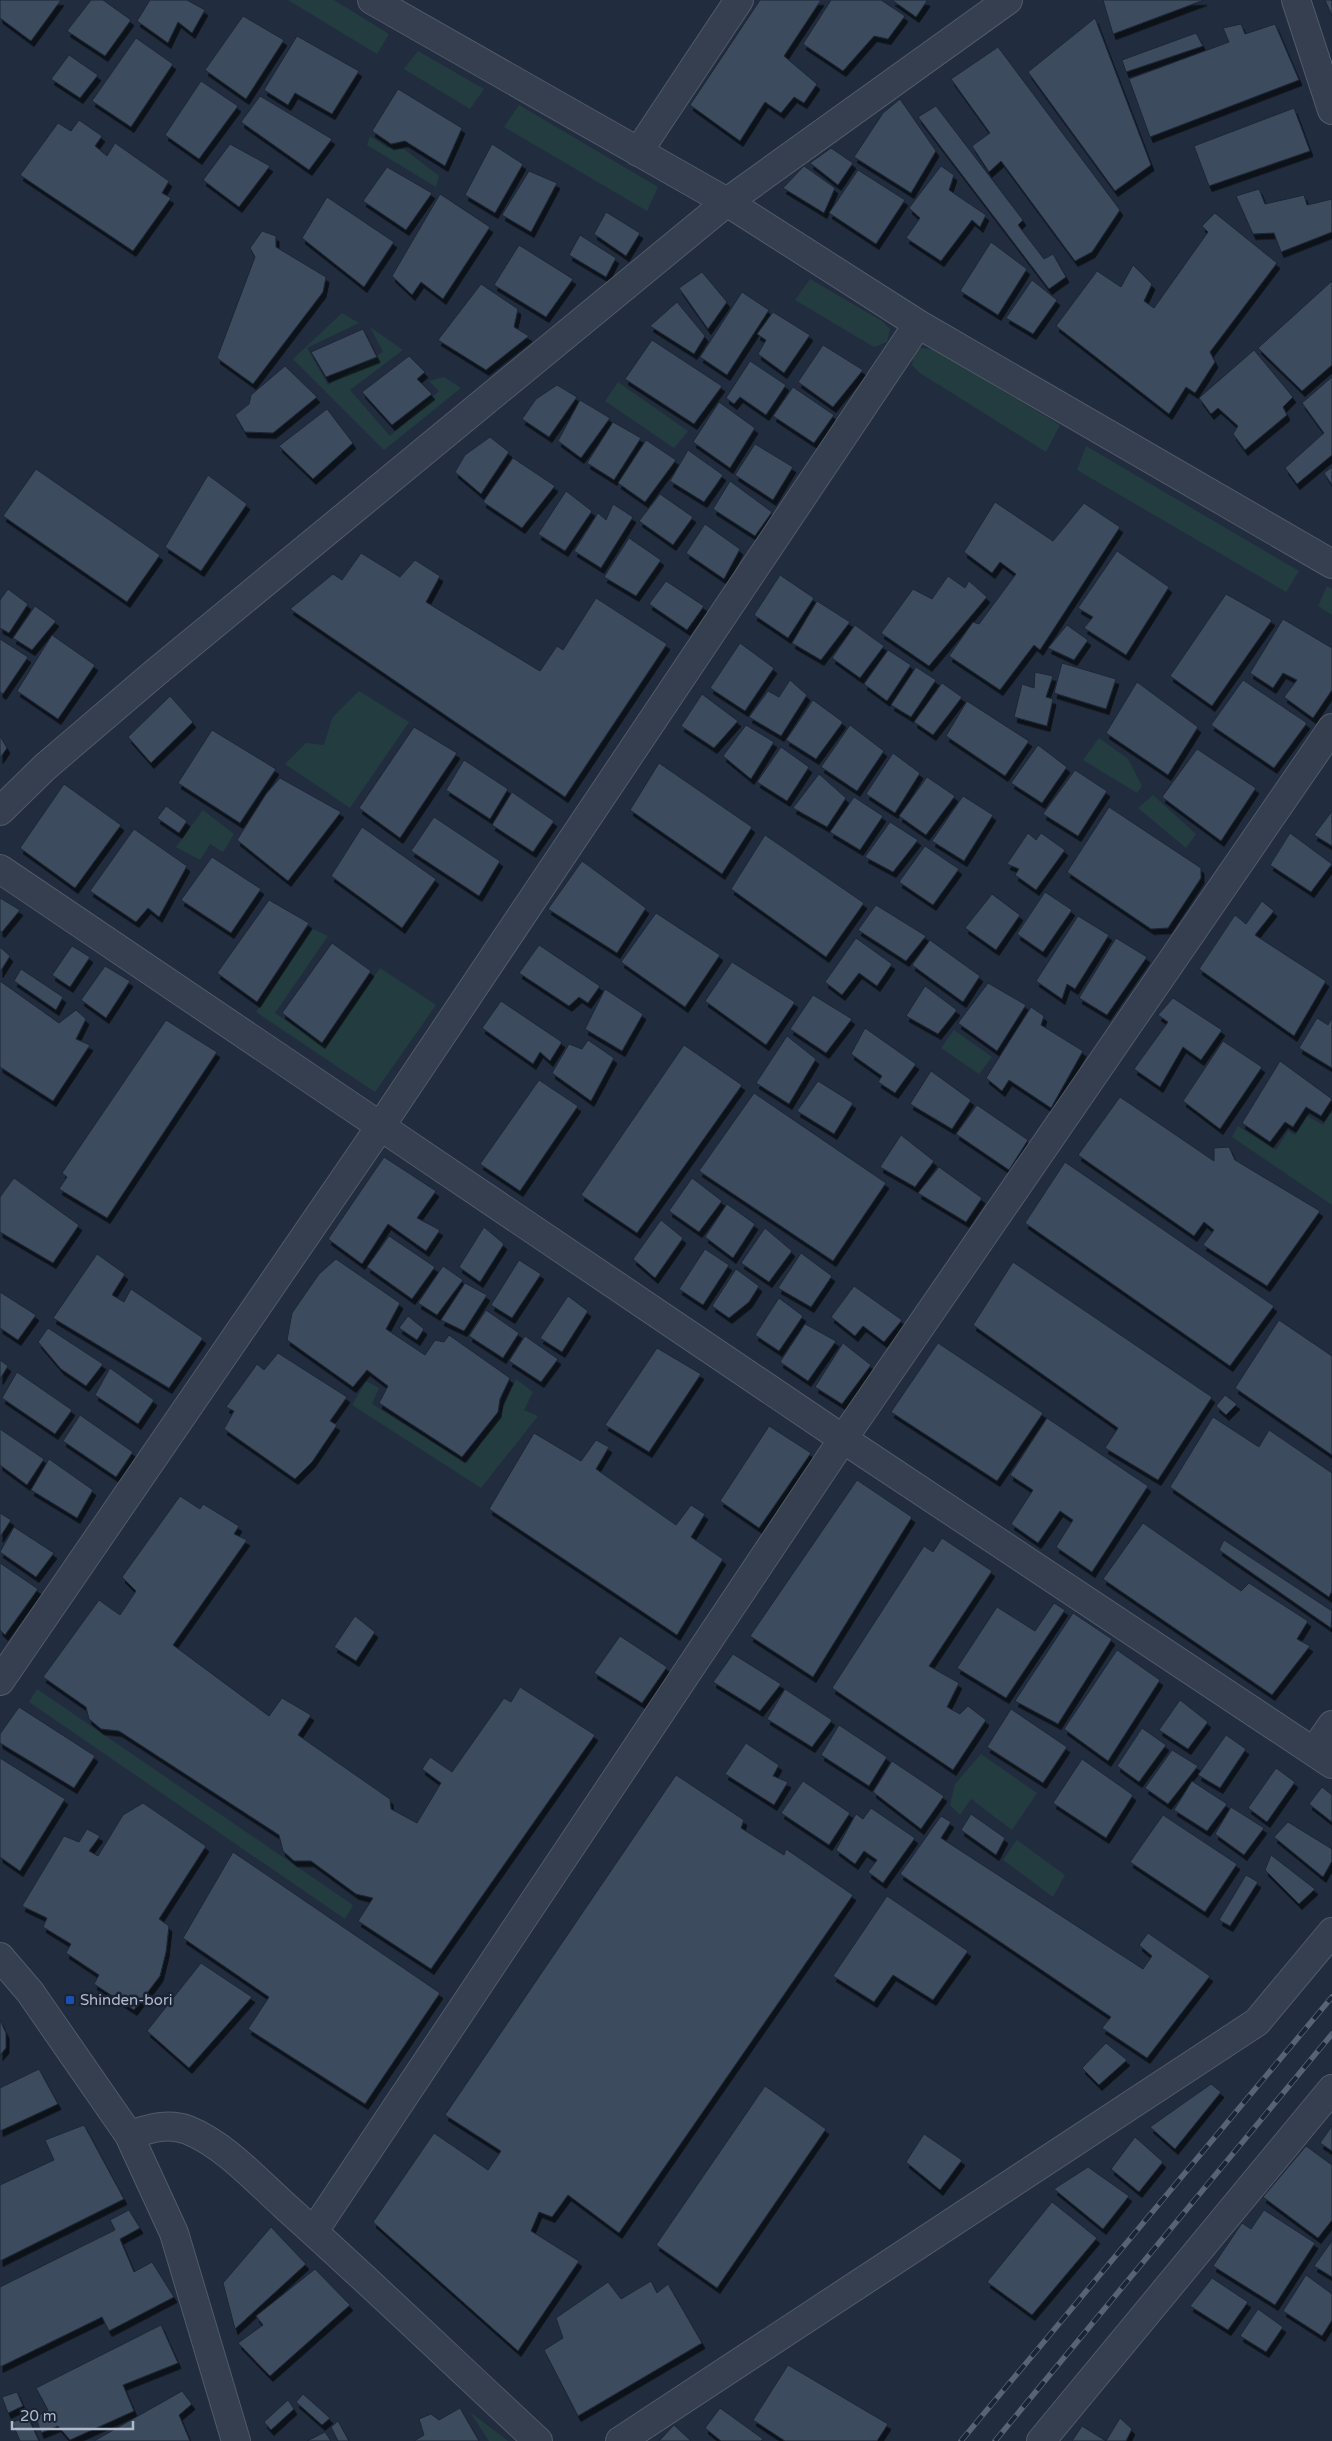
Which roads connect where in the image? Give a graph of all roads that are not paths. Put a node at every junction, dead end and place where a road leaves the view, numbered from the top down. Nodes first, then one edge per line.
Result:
1 (372, 0) edge
2 (739, 0) edge
3 (1008, 0) edge
4 (1296, 0) edge
5 (1332, 110) edge
6 (638, 152) junction
7 (727, 202) junction
8 (918, 324) junction
9 (1332, 564) edge
10 (1332, 728) edge
11 (0, 811) edge
12 (0, 869) edge
13 (380, 1127) junction
14 (843, 1439) junction
15 (0, 1682) edge
16 (1332, 1725) edge
17 (1323, 1757) edge
18 (1332, 1932) edge
19 (0, 1957) edge
20 (1332, 2089) edge
21 (129, 2135) junction
22 (314, 2232) junction
23 (236, 2441) edge
24 (538, 2441) edge
25 (620, 2441) edge
26 (1041, 2441) edge

1 - 6 street
2 - 6 street
3 - 7 street
4 - 5 street
6 - 7 street
7 - 8 street
7 - 11 street
8 - 9 street
8 - 13 street
10 - 14 street
12 - 13 street
13 - 14 street
13 - 15 street
14 - 17 street
14 - 22 street
16 - 17 street
18 - 25 street
19 - 21 street
20 - 26 street
21 - 22 street
21 - 23 street
22 - 24 street

